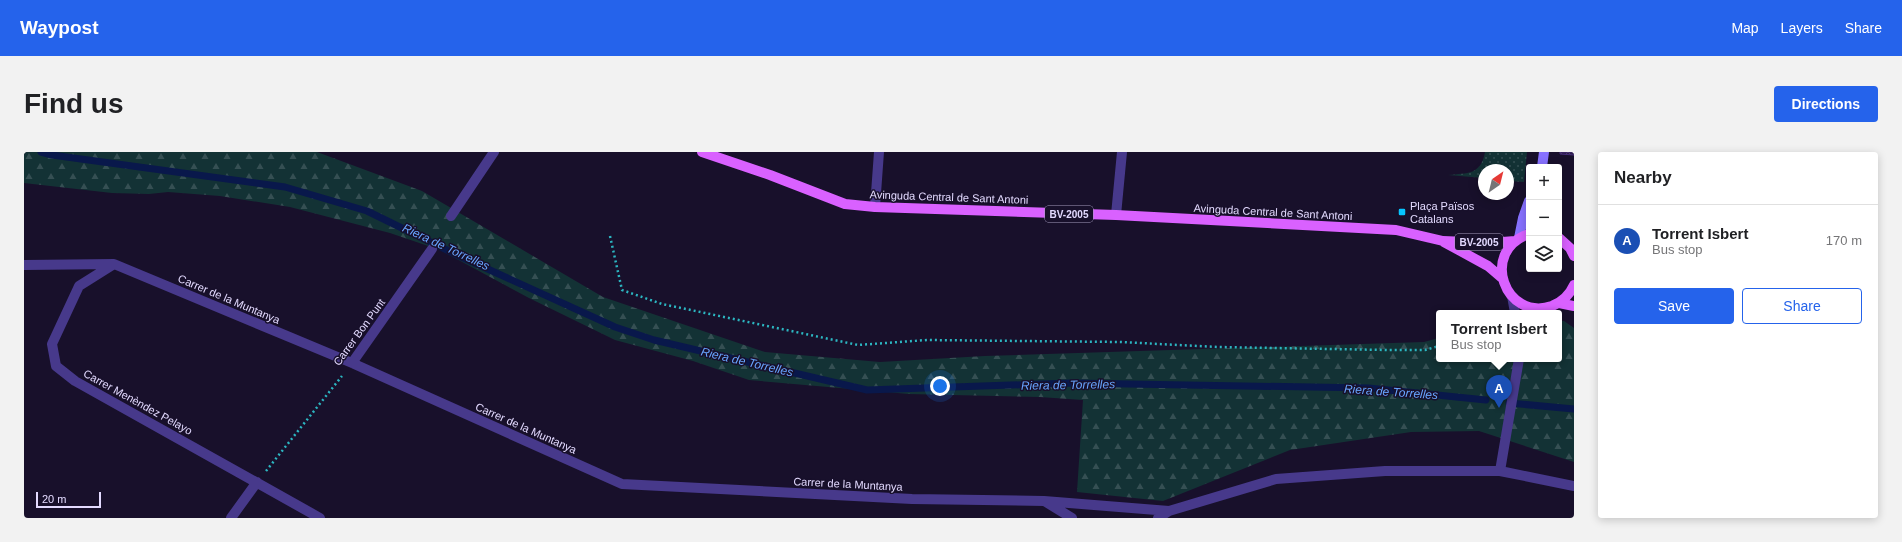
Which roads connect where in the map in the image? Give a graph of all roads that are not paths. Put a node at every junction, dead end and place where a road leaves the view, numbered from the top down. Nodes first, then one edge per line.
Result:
1 (494, 152) edge
2 (702, 152) edge
3 (879, 152) edge
4 (1122, 152) edge
5 (1544, 152) edge
6 (1542, 164) edge
7 (875, 207) junction
8 (1526, 210) edge
9 (1116, 215) junction
10 (451, 216) dead end
11 (1521, 238) edge
12 (1562, 240) edge
13 (1443, 241) junction
14 (1562, 241) edge
15 (1574, 243) edge
16 (432, 249) dead end
17 (1574, 256) edge
18 (114, 264) junction
19 (24, 265) edge
20 (1502, 278) junction
21 (1574, 285) edge
22 (1512, 296) junction
23 (1574, 306) edge
24 (1551, 307) edge
25 (1514, 310) edge
26 (1519, 362) edge
27 (352, 363) junction
28 (1500, 471) junction
29 (257, 482) junction
30 (1574, 486) edge
31 (1044, 502) junction
32 (1169, 511) junction
33 (231, 518) edge
34 (320, 518) edge
35 (1072, 518) edge
36 (1158, 518) edge

1 - 10 street
2 - 7 main road, Avinguda Central de Sant Antoni / BV-2005
3 - 7 street
4 - 9 street
5 - 6 street
7 - 9 main road, Avinguda Central de Sant Antoni / BV-2005
8 - 11 street
9 - 13 main road, Avinguda Central de Sant Antoni / BV-2005
11 - 13 main road, Avinguda Central de Sant Antoni / BV-2005
11 - 20 main road, BV-2005
12 - 15 street
13 - 20 main road, Avinguda Central de Sant Antoni / BV-2005
14 - 17 main road
16 - 27 street, Carrer Bon Punt
18 - 19 street, Carrer de la Muntanya
18 - 27 street, Carrer de la Muntanya
18 - 29 street, Carrer Menèndez Pelayo
20 - 22 main road, BV-2005
21 - 24 main road
22 - 24 main road, BV-2005
22 - 25 street
23 - 24 main road, BV-2005
26 - 28 street
27 - 31 street, Carrer de la Muntanya
28 - 30 street
28 - 32 street
29 - 33 street
29 - 34 street, Carrer Menèndez Pelayo
31 - 32 street, Carrer de la Muntanya
31 - 35 street, Carrer de la Muntanya
32 - 36 street

